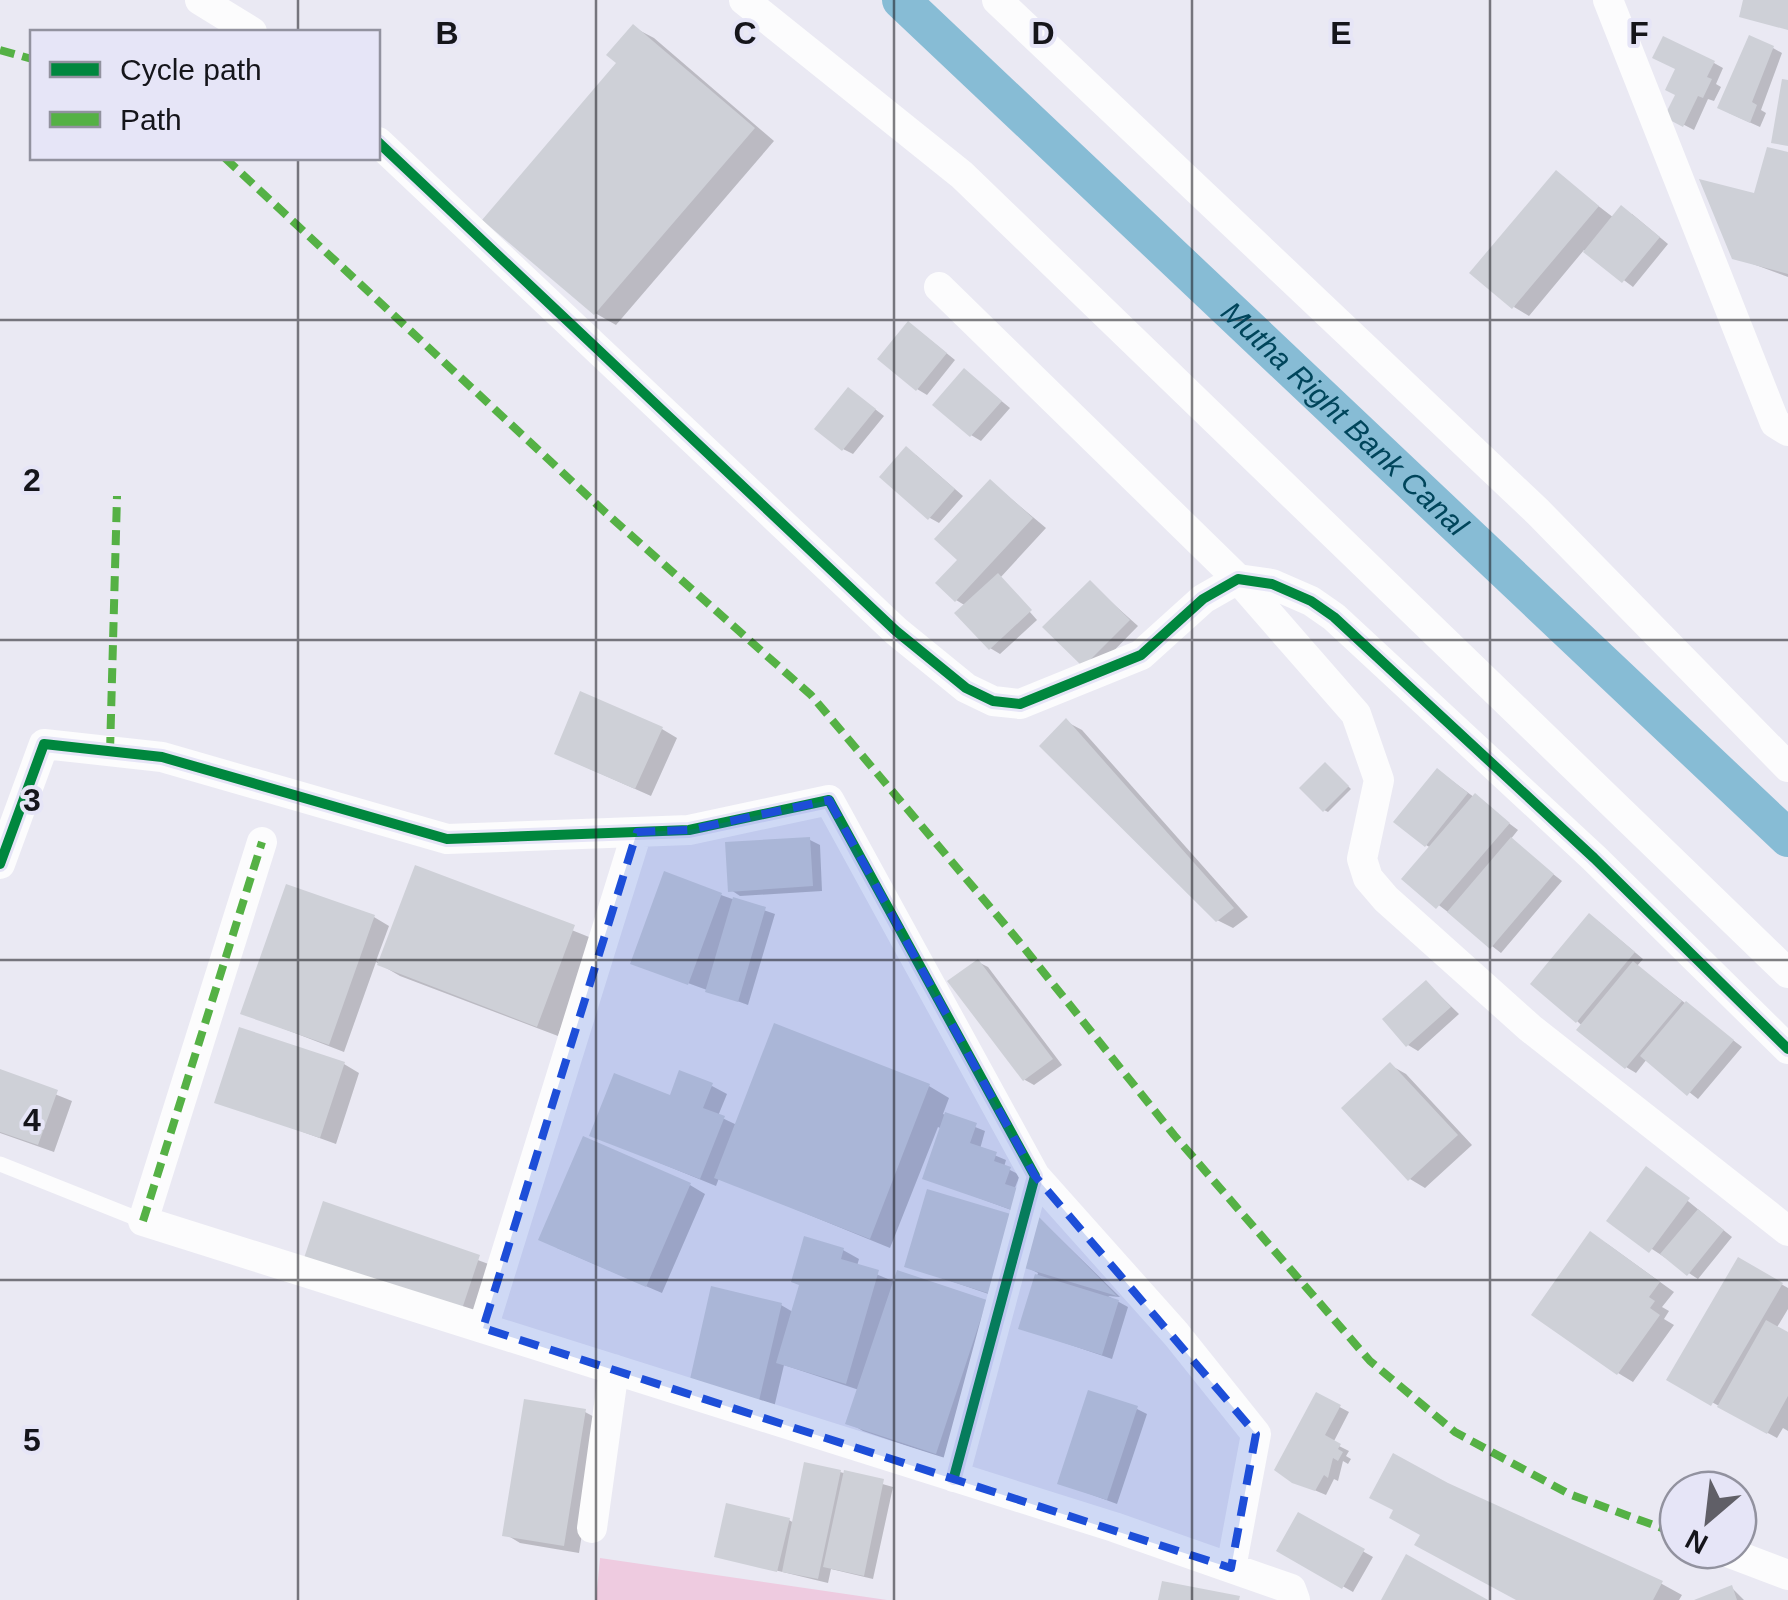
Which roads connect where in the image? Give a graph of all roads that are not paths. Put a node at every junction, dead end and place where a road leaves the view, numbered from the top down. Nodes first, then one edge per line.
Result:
1 (744, 0) edge
2 (996, 0) edge
3 (1608, 0) edge
4 (203, 1) edge
5 (249, 30) edge
6 (380, 144) edge
7 (939, 287) dead end
8 (1788, 431) edge
9 (1238, 580) junction
10 (1788, 767) edge
11 (638, 832) junction
12 (262, 842) dead end
13 (0, 864) edge
14 (1788, 974) edge
15 (1788, 1049) edge
16 (0, 1164) edge
17 (1035, 1176) junction
18 (143, 1221) junction
19 (1788, 1231) edge
20 (483, 1328) junction
21 (614, 1370) junction
22 (954, 1476) junction
23 (592, 1528) dead end
24 (1758, 1564) edge
25 (1231, 1568) junction
26 (1788, 1575) edge
27 (1295, 1600) edge

1 - 14 street
2 - 10 street
3 - 8 street
4 - 5 street
6 - 9 street
7 - 9 street
9 - 15 street
9 - 19 street
11 - 13 street
11 - 17 street
11 - 20 street
12 - 18 street
16 - 18 lane
17 - 22 street
17 - 25 street
18 - 20 street
20 - 21 street
21 - 22 street
21 - 23 street
22 - 25 street
24 - 26 street
25 - 27 street

